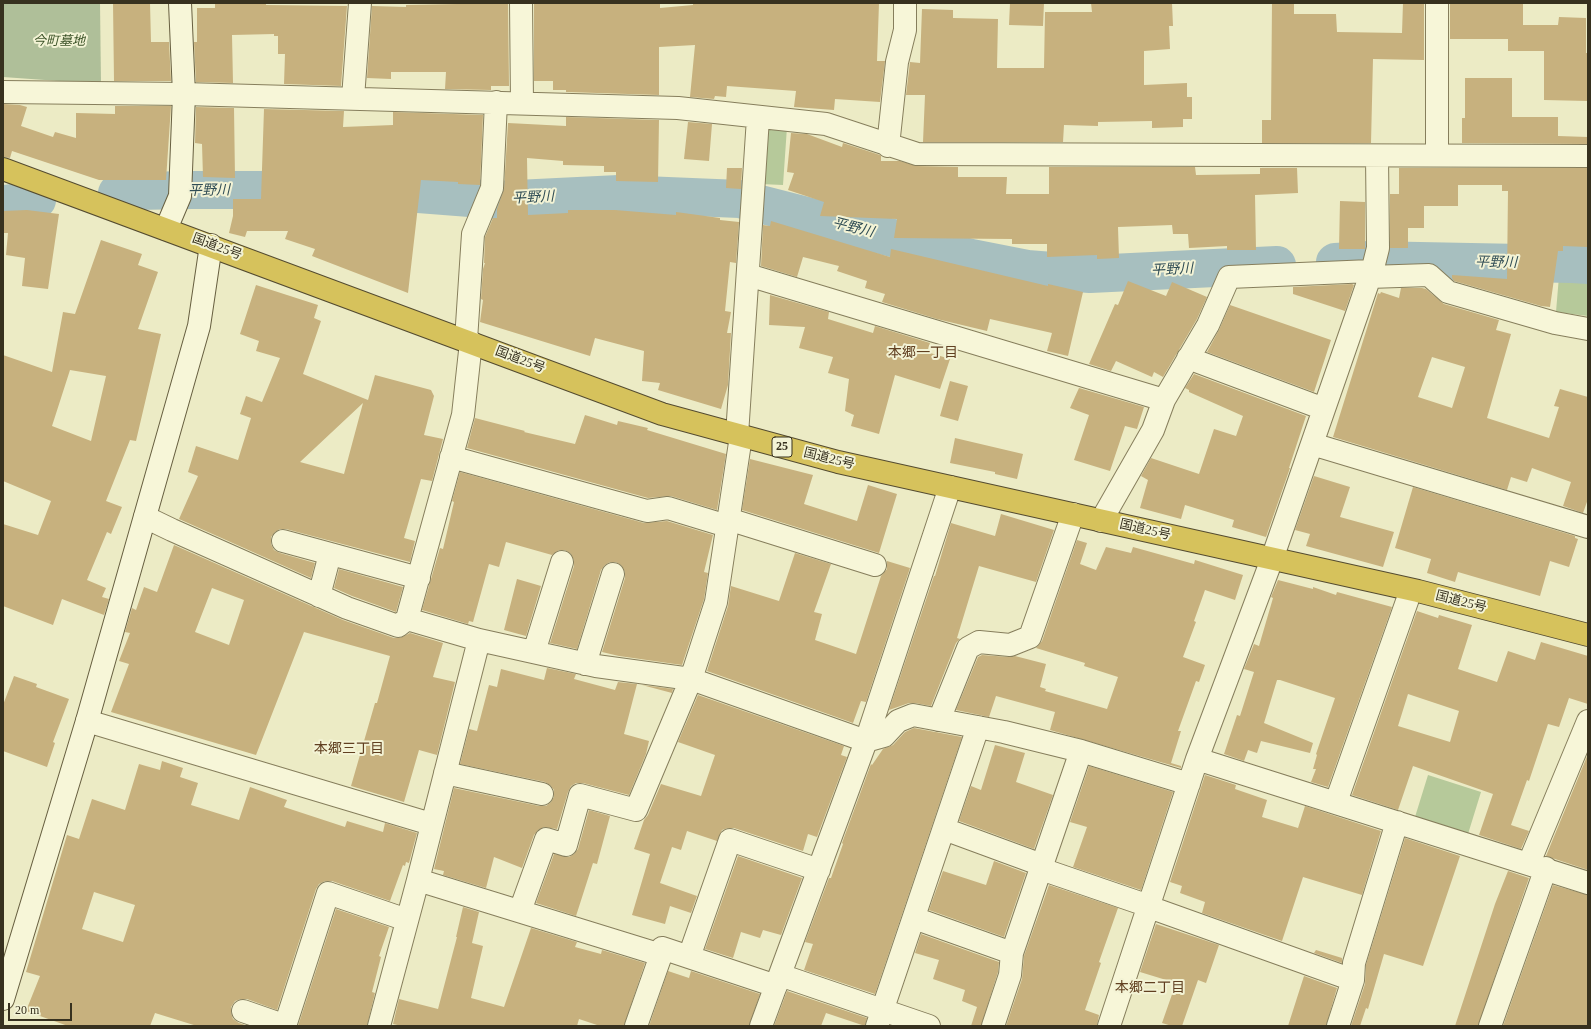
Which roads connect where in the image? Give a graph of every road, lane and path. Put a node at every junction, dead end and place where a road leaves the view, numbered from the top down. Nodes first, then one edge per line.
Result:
1 (180, 3) edge
2 (360, 3) edge
3 (521, 3) edge
4 (904, 3) edge
5 (1437, 3) edge
6 (3, 92) edge
7 (184, 94) junction
8 (353, 98) junction
9 (496, 102) junction
10 (522, 102) junction
11 (758, 118) junction
12 (888, 146) junction
13 (1437, 155) junction
14 (1377, 156) junction
15 (1588, 156) edge
16 (3, 169) edge
17 (166, 229) junction
18 (211, 245) junction
19 (1373, 267) junction
20 (748, 275) junction
21 (1588, 329) edge
22 (468, 341) junction
23 (1188, 358) junction
24 (1164, 400) junction
25 (1324, 409) junction
26 (739, 436) junction
27 (1312, 444) junction
28 (451, 457) junction
29 (950, 487) junction
30 (1073, 514) junction
31 (145, 517) junction
32 (1101, 521) junction
33 (728, 523) junction
34 (1588, 527) edge
35 (283, 541) dead end
36 (330, 554) junction
37 (1272, 559) junction
38 (562, 562) dead end
39 (874, 565) dead end
40 (613, 574) dead end
41 (419, 578) junction
42 (1411, 590) junction
43 (319, 596) junction
44 (407, 620) junction
45 (1588, 635) edge
46 (479, 640) junction
47 (534, 652) junction
48 (586, 664) junction
49 (691, 679) junction
50 (939, 720) junction
51 (87, 721) junction
52 (1588, 721) edge
53 (978, 727) junction
54 (866, 741) junction
55 (1081, 751) junction
56 (1197, 759) junction
57 (445, 772) junction
58 (1189, 784) junction
59 (542, 794) dead end
60 (1336, 802) junction
61 (1397, 822) junction
62 (431, 824) junction
63 (944, 830) junction
64 (1538, 866) junction
65 (1042, 867) junction
66 (819, 870) junction
67 (418, 880) junction
68 (1588, 882) edge
69 (1149, 906) junction
70 (520, 911) junction
71 (914, 918) junction
72 (407, 920) junction
73 (1012, 953) junction
74 (661, 955) junction
75 (689, 957) junction
76 (778, 980) junction
77 (1353, 980) junction
78 (3, 998) edge
79 (243, 1011) dead end
80 (880, 1018) edge
81 (285, 1026) edge
82 (379, 1026) edge
83 (636, 1026) edge
84 (761, 1026) edge
85 (930, 1026) edge
86 (993, 1026) edge
87 (1109, 1026) edge
88 (1338, 1026) edge
89 (1490, 1026) edge

1 - 7 street
2 - 8 street
3 - 10 street
4 - 12 street
5 - 13 street
6 - 7 street
7 - 8 street
7 - 17 street
8 - 9 street
9 - 10 street
9 - 22 street
10 - 11 street
11 - 12 street
11 - 20 street
12 - 14 street
13 - 14 street
13 - 15 street
14 - 19 street
16 - 17 highway, 国道25号 / 25
17 - 18 highway, 国道25号 / 25
18 - 22 highway, 国道25号 / 25
18 - 31 street
19 - 21 street
19 - 23 street
19 - 25 street
20 - 24 street
20 - 26 street
22 - 26 highway, 国道25号 / 25
22 - 28 street
23 - 24 street
23 - 25 street
24 - 32 street
25 - 27 street
26 - 29 highway, 国道25号 / 25
26 - 33 street
27 - 34 street
27 - 37 street
28 - 33 street
28 - 41 street
29 - 30 highway, 国道25号 / 25
29 - 54 street
30 - 32 highway, 国道25号 / 25
30 - 50 street
31 - 43 street
31 - 51 street
32 - 37 highway, 国道25号 / 25
33 - 39 street
33 - 49 street
35 - 36 street
36 - 41 street
36 - 43 street
37 - 42 highway, 国道25号 / 25
37 - 56 street
38 - 47 street
40 - 48 street
41 - 44 street
42 - 45 highway, 国道25号 / 25
42 - 60 street
43 - 44 street
44 - 46 street
46 - 47 street
46 - 57 street
47 - 48 street
48 - 49 street
49 - 54 street
49 - 70 street
50 - 53 street
50 - 54 street
51 - 62 street
51 - 78 street
52 - 64 street
53 - 55 street
53 - 63 street
54 - 66 street
55 - 58 street
55 - 65 street
56 - 58 street
56 - 60 street
57 - 59 street
57 - 62 street
58 - 69 street
60 - 61 street
61 - 64 street
61 - 77 street
62 - 67 street
63 - 65 street
63 - 71 street
64 - 68 street
64 - 89 street
65 - 69 street
65 - 73 street
66 - 75 street
66 - 76 street
67 - 70 street
67 - 72 street
69 - 77 street
69 - 87 street
70 - 74 street
71 - 73 street
71 - 80 street
72 - 81 street
72 - 82 street
73 - 86 street
74 - 75 street
74 - 83 street
75 - 76 street
76 - 80 street
76 - 84 street
77 - 88 street
79 - 81 street
80 - 85 street

